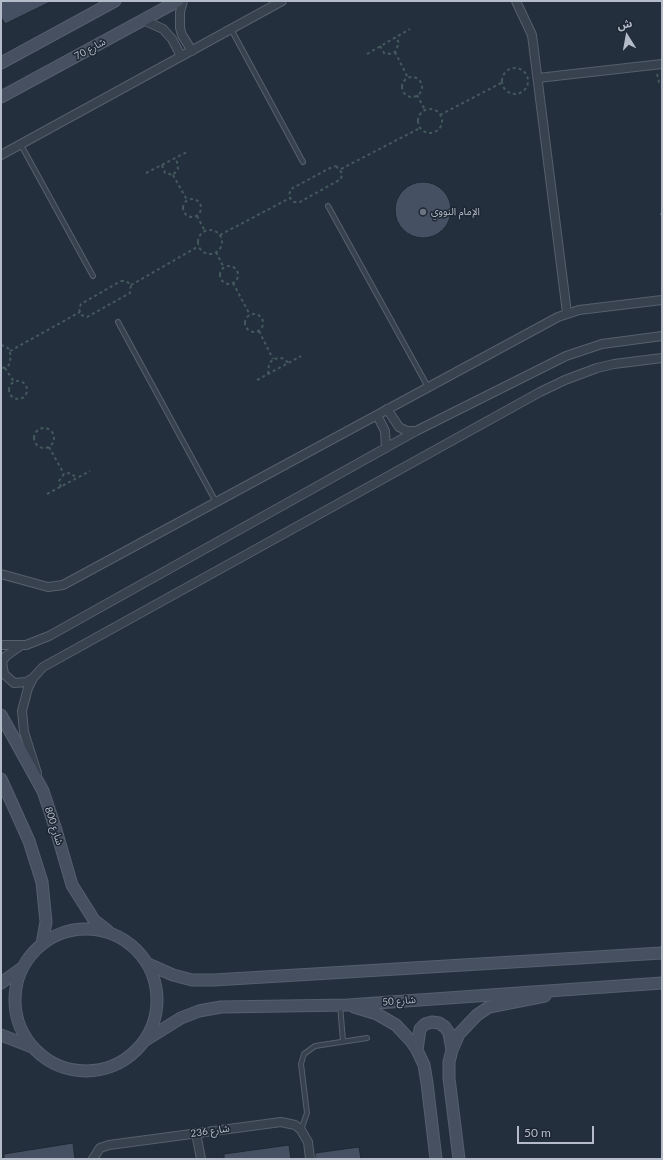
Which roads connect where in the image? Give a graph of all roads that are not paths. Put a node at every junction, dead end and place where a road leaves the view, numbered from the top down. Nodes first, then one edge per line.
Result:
1 (115, 1) edge
2 (178, 1) edge
3 (184, 1) edge
4 (282, 1) edge
5 (516, 1) edge
6 (143, 20) junction
7 (231, 29) junction
8 (192, 51) junction
9 (181, 56) junction
10 (1, 63) edge
11 (659, 64) edge
12 (538, 78) junction
13 (1, 97) edge
14 (21, 144) junction
15 (1, 155) edge
16 (303, 162) dead end
17 (328, 206) dead end
18 (92, 276) dead end
19 (662, 300) edge
20 (567, 313) junction
21 (118, 322) dead end
22 (662, 336) edge
23 (662, 358) edge
24 (428, 387) junction
25 (387, 409) junction
26 (377, 414) junction
27 (416, 431) junction
28 (386, 448) junction
29 (216, 502) junction
30 (1, 574) edge
31 (1, 645) edge
32 (22, 645) junction
33 (33, 678) junction
34 (1, 715) edge
35 (1, 779) edge
36 (43, 791) junction
37 (110, 933) junction
38 (42, 944) junction
39 (662, 953) edge
40 (148, 964) junction
41 (23, 967) junction
42 (1, 983) edge
43 (662, 983) edge
44 (579, 988) junction
45 (344, 1005) junction
46 (1, 1036) edge
47 (367, 1038) dead end
48 (144, 1041) junction
49 (343, 1042) junction
50 (33, 1047) junction
51 (417, 1050) junction
52 (452, 1050) junction
53 (301, 1130) junction
54 (196, 1133) junction
55 (93, 1159) edge
56 (201, 1159) edge
57 (310, 1159) edge
58 (436, 1159) edge
59 (459, 1159) edge

1 - 10 main road
2 - 6 main road, شارع 70
3 - 8 street
4 - 7 street
5 - 12 street
6 - 9 street
6 - 13 main road, شارع 70
7 - 8 street
7 - 16 lane
8 - 9 street
9 - 14 street
11 - 12 street
12 - 20 street
14 - 15 street
14 - 18 lane
17 - 24 lane
19 - 20 street
20 - 24 street
21 - 29 lane
22 - 27 street
23 - 33 street
24 - 25 street
25 - 26 street
25 - 27 street
26 - 28 street
26 - 29 street
27 - 28 street
28 - 32 street
29 - 30 street
31 - 32 street
32 - 33 street
33 - 36 street
34 - 36 main road, شارع 800
35 - 38 main road
36 - 37 main road, شارع 800
37 - 38 main road
37 - 40 main road
38 - 41 main road
39 - 40 main road
40 - 48 main road
41 - 42 main road
41 - 50 main road
43 - 44 main road, شارع 50
44 - 45 main road, شارع 50
44 - 52 main road
45 - 48 main road, شارع 50
45 - 49 lane
45 - 51 main road
46 - 50 main road
47 - 49 lane
48 - 50 main road
49 - 53 lane
51 - 52 main road
51 - 58 main road
52 - 59 main road
53 - 54 street, شارع 236
53 - 57 street
54 - 55 street, شارع 236
54 - 56 street

